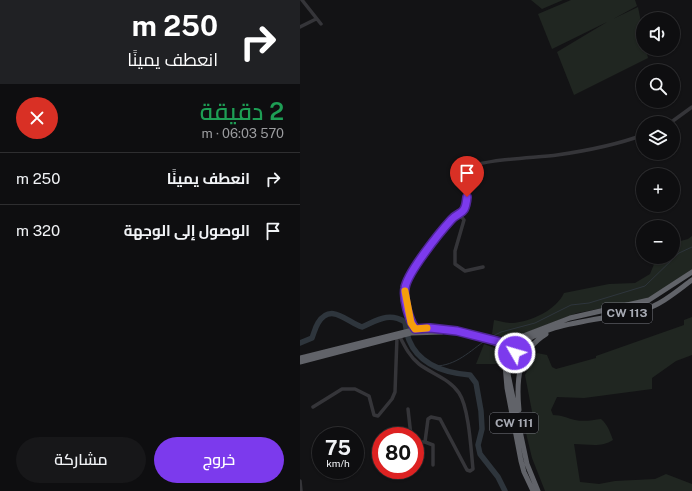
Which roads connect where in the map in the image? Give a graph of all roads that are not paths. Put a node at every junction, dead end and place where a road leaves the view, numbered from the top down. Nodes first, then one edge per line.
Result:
1 (302, 0) edge
2 (316, 19) junction
3 (321, 24) dead end
4 (300, 27) edge
5 (692, 107) edge
6 (680, 116) edge
7 (636, 137) edge
8 (460, 215) junction
9 (483, 267) dead end
10 (692, 272) edge
11 (692, 280) edge
12 (555, 329) junction
13 (412, 331) junction
14 (400, 336) junction
15 (492, 340) junction
16 (509, 344) junction
17 (516, 349) junction
18 (504, 351) junction
19 (513, 356) junction
20 (300, 358) edge
21 (300, 362) edge
22 (312, 407) dead end
23 (408, 409) dead end
24 (410, 427) edge
25 (520, 427) junction
26 (424, 437) edge
27 (424, 442) edge
28 (433, 465) dead end
29 (300, 481) edge
30 (301, 491) edge
31 (533, 491) edge
32 (538, 491) edge

1 - 2 street
2 - 3 street
2 - 4 street
5 - 6 street
7 - 8 street
8 - 9 street
8 - 13 street
10 - 16 highway
11 - 12 highway, CW 113
12 - 17 highway
12 - 25 highway
13 - 14 highway
13 - 15 highway
14 - 20 highway
14 - 21 highway
14 - 22 street
14 - 26 street
15 - 16 highway
15 - 18 highway
16 - 17 highway
16 - 18 highway
17 - 19 highway
18 - 19 highway
18 - 31 highway, CW 111
19 - 25 highway, CW 111
23 - 24 street
25 - 32 highway
27 - 28 street
29 - 30 street

